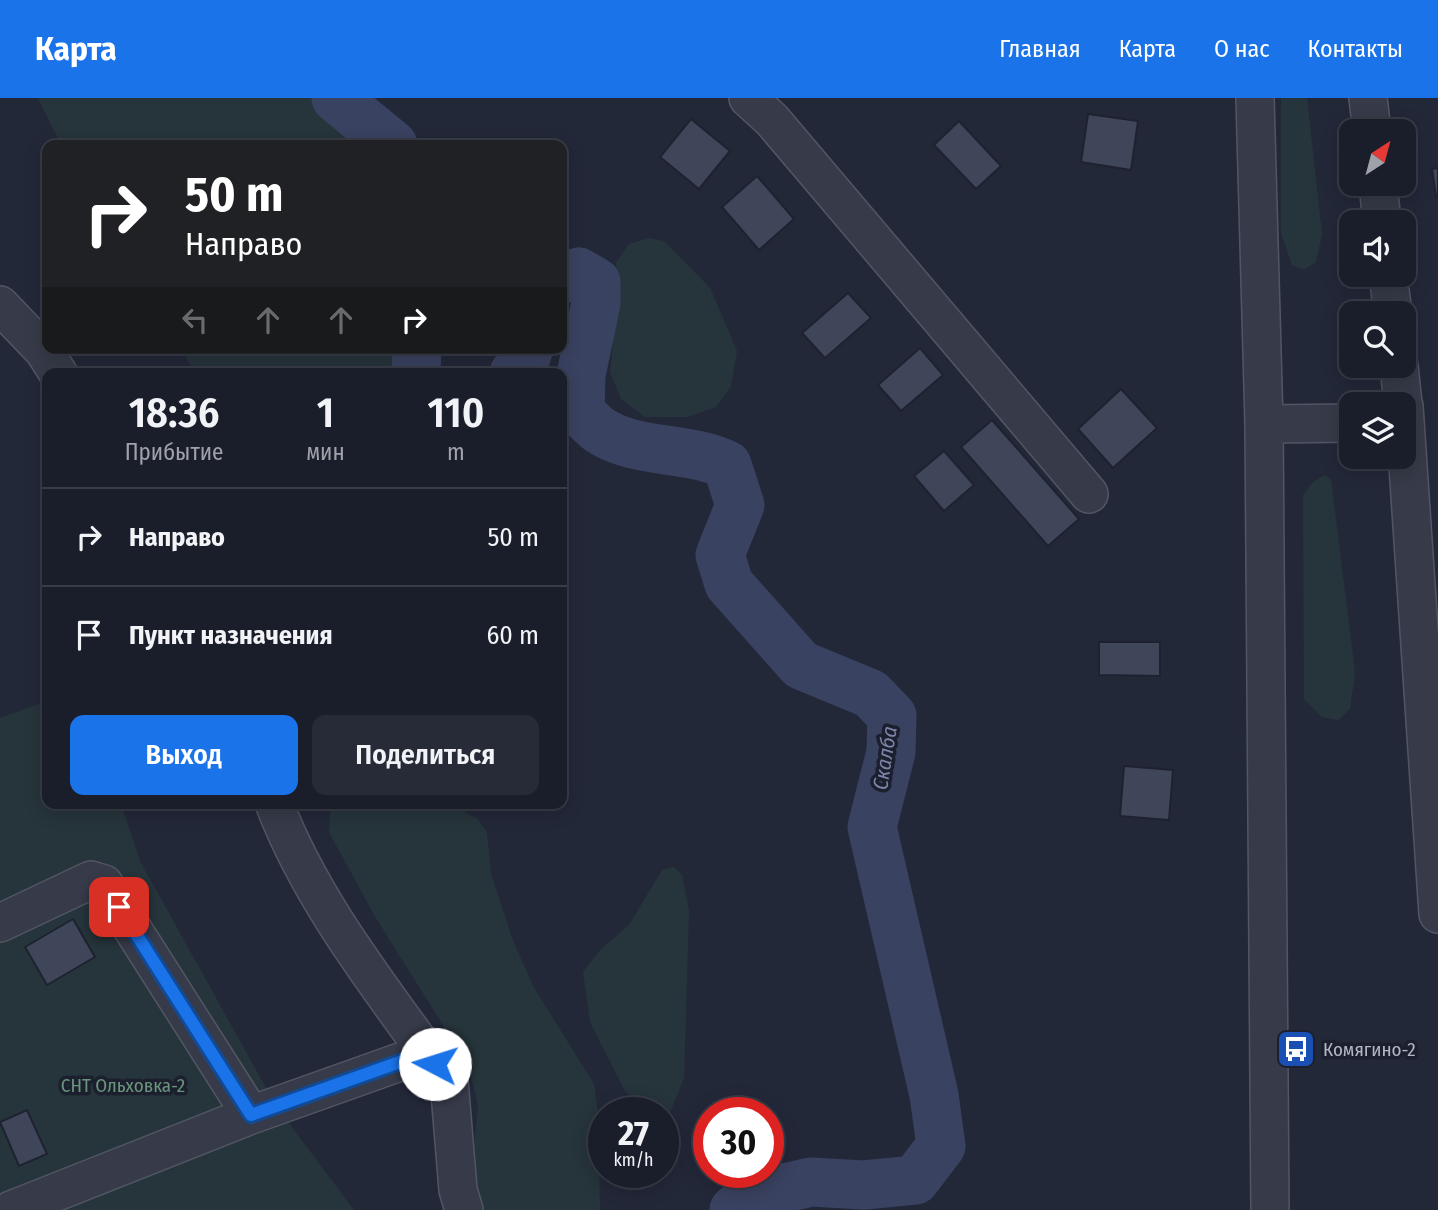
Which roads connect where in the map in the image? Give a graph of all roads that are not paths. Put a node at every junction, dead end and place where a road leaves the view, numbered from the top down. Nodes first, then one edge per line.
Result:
1 (748, 98) edge
2 (1255, 98) edge
3 (1368, 98) edge
4 (1371, 119) edge
5 (0, 304) edge
6 (42, 349) edge
7 (1339, 423) edge
8 (1264, 424) junction
9 (1410, 469) edge
10 (1089, 494) dead end
11 (1431, 664) edge
12 (276, 809) edge
13 (1438, 914) edge
14 (0, 923) edge
15 (435, 1064) junction
16 (264, 1111) junction
17 (11, 1210) edge
18 (464, 1210) edge
19 (1270, 1210) edge

1 - 10 street
2 - 8 street
3 - 4 street
5 - 6 street
7 - 8 street
8 - 19 street
9 - 11 street
11 - 13 street
12 - 15 street
14 - 16 street
15 - 16 street
15 - 18 street
16 - 17 street

